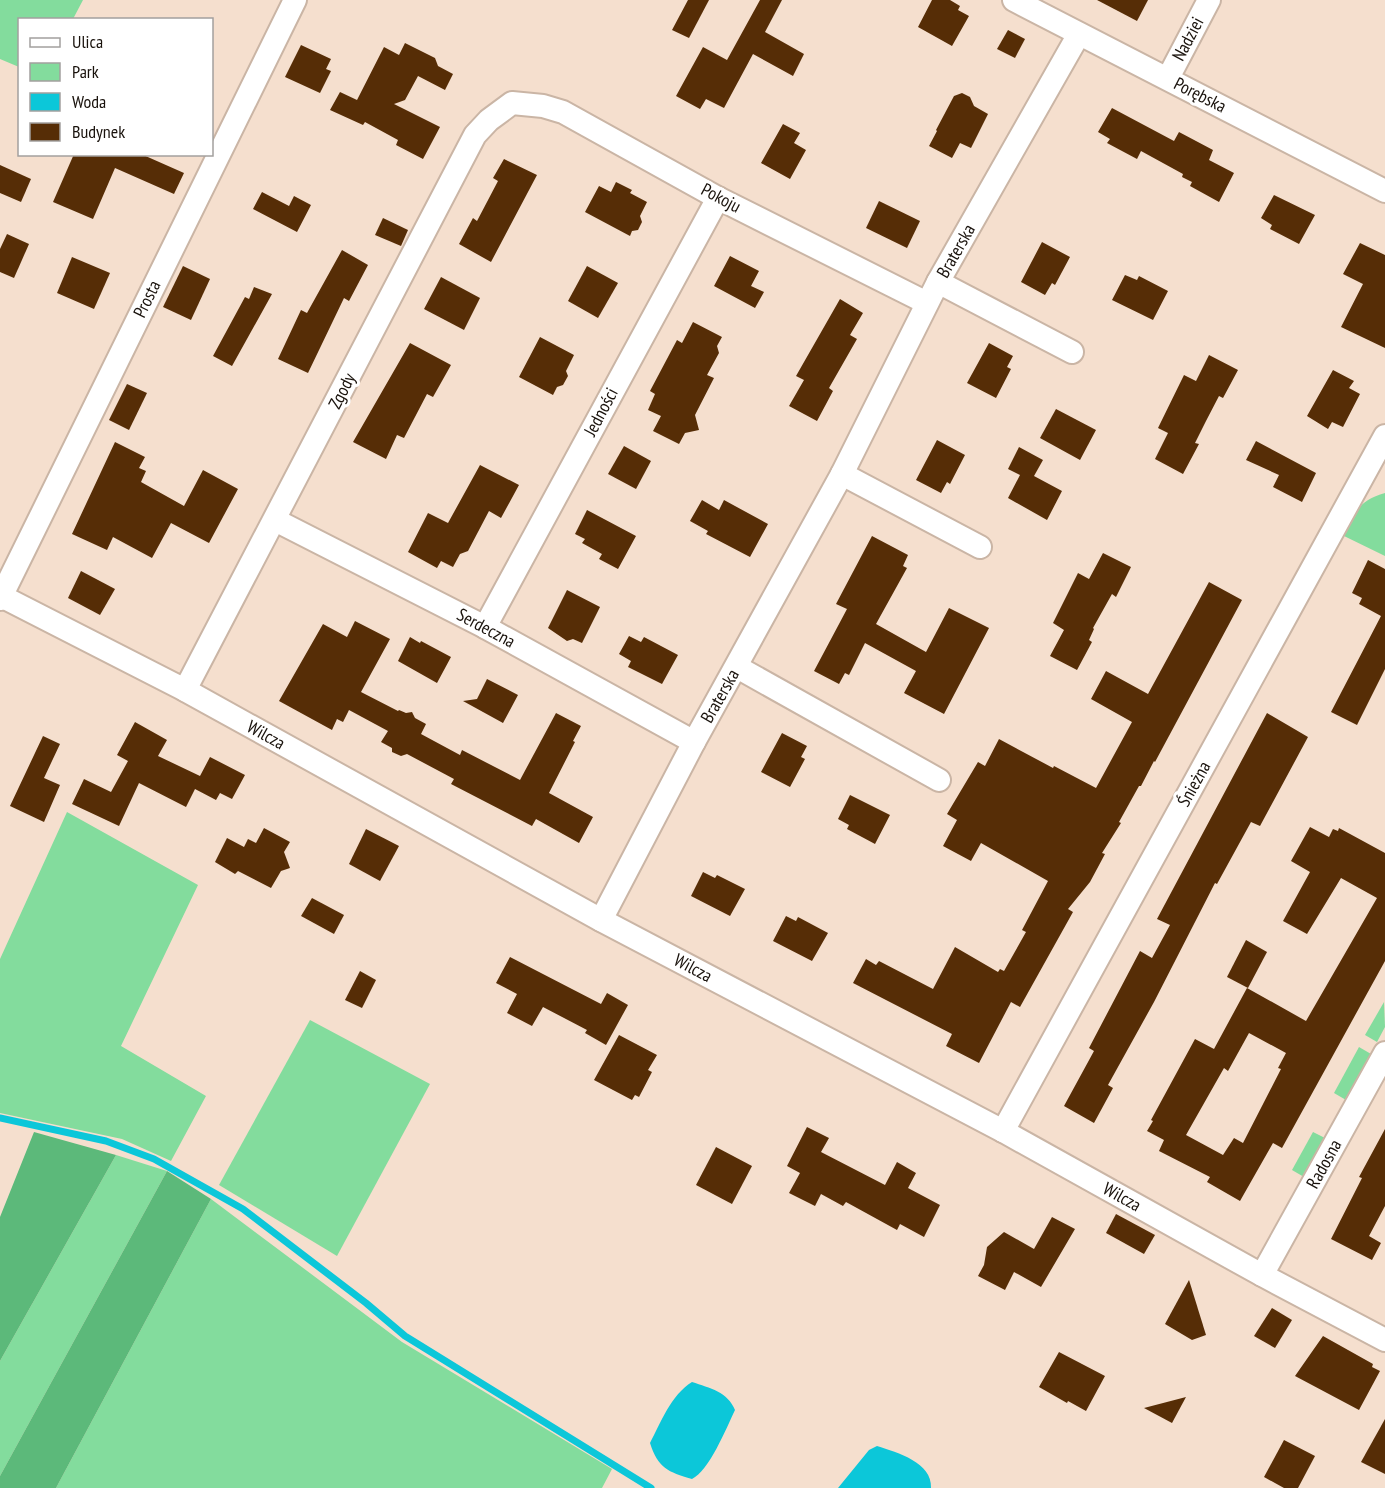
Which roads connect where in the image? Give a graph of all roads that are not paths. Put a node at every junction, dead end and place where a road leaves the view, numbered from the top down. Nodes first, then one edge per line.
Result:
1 (295, 0) edge
2 (1014, 0) edge
3 (1209, 0) edge
4 (1079, 34) junction
5 (1168, 78) junction
6 (512, 103) joint
7 (1385, 191) edge
8 (718, 198) junction
9 (938, 282) junction
10 (927, 303) junction
11 (1072, 352) dead end
12 (1385, 436) edge
13 (1378, 468) edge
14 (842, 474) junction
15 (275, 520) junction
16 (980, 547) dead end
17 (1, 597) edge
18 (485, 627) junction
19 (737, 667) junction
20 (185, 690) junction
21 (694, 742) junction
22 (939, 780) dead end
23 (601, 920) junction
24 (1385, 1053) edge
25 (1003, 1131) junction
26 (1263, 1275) junction
27 (1385, 1340) edge

1 - 17 street, Prosta
2 - 4 street, Porębska
3 - 5 street, Nadziei
4 - 5 street, Porębska
4 - 9 street, Braterska
5 - 7 street, Porębska
6 - 8 street, Pokoju
6 - 15 street, Zgody
8 - 10 street, Pokoju
8 - 18 street, Jedności
9 - 10 street, Braterska
9 - 11 street
10 - 14 street, Braterska
12 - 13 street, Śnieżna
13 - 25 street, Śnieżna
14 - 16 street
14 - 19 street, Braterska
15 - 18 street, Serdeczna
15 - 20 street, Zgody
17 - 20 street, Wilcza
18 - 21 street, Serdeczna
19 - 21 street, Braterska
19 - 22 street
20 - 23 street, Wilcza
21 - 23 street, Braterska
23 - 25 street, Wilcza
24 - 26 street, Radosna
25 - 26 street, Wilcza
26 - 27 street, Wilcza

